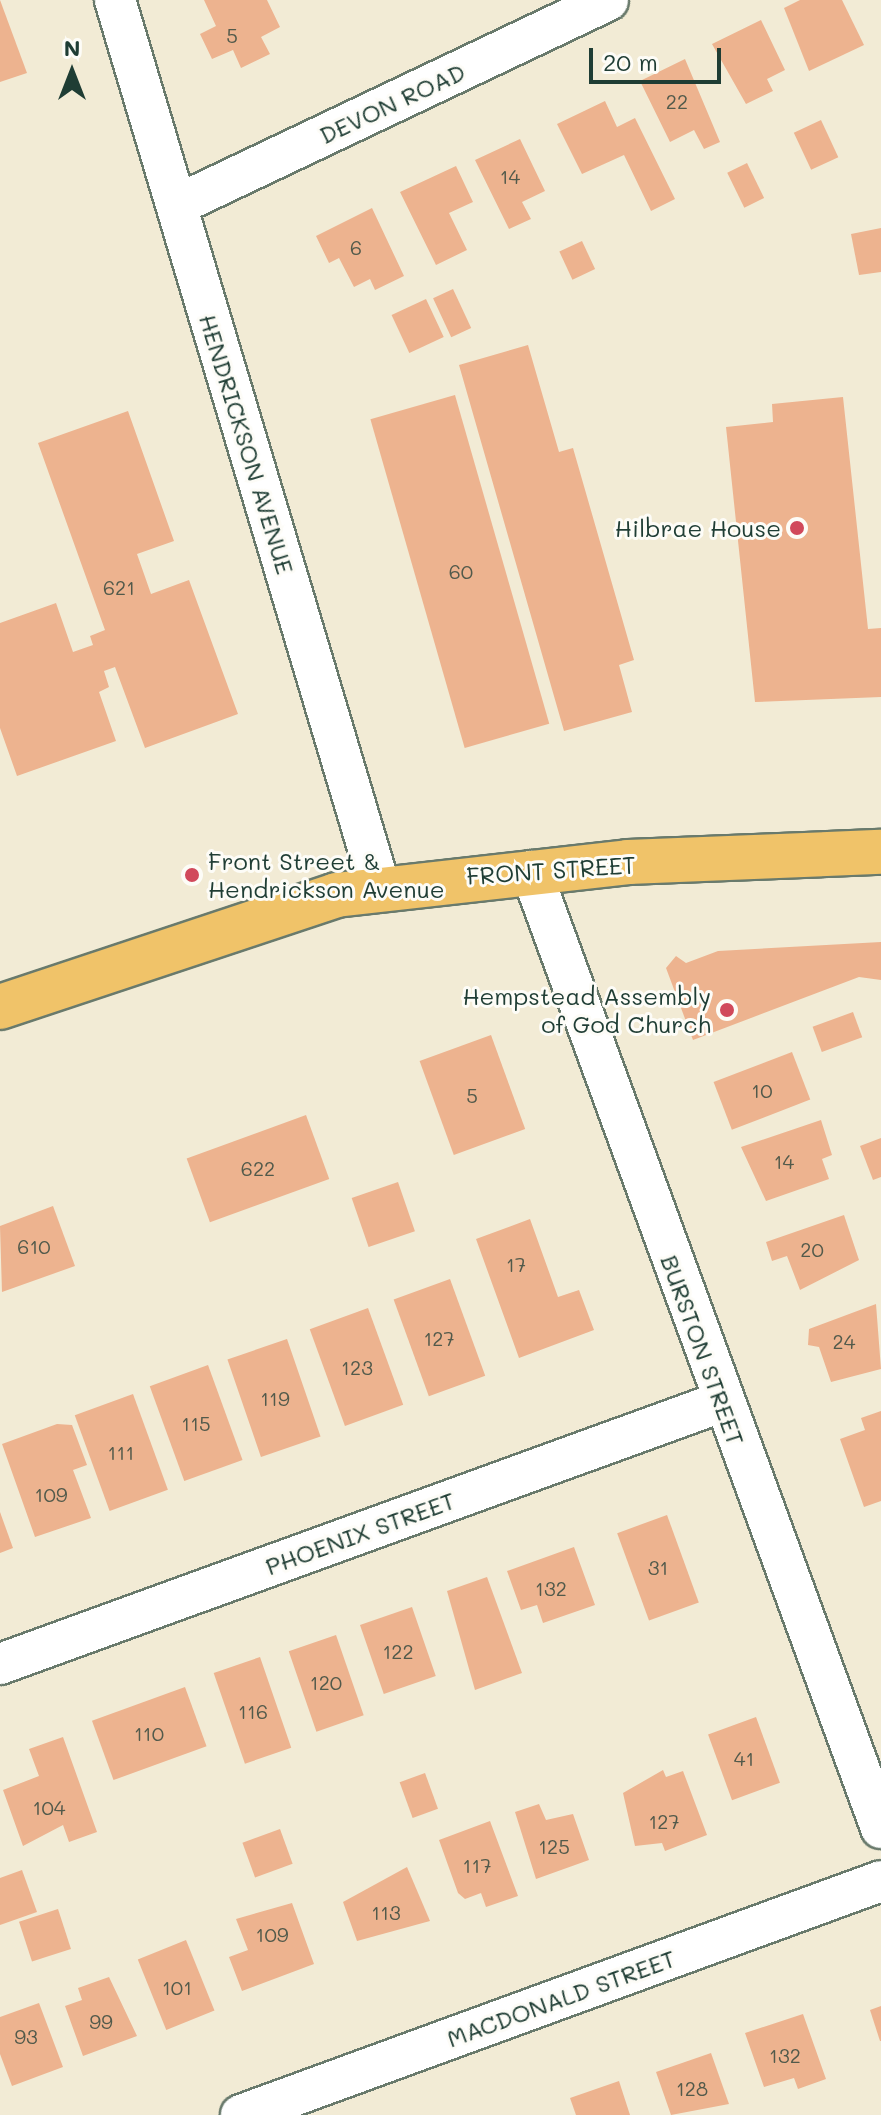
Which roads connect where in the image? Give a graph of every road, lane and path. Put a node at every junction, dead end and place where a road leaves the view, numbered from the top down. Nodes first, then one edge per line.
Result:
1 (115, 0) edge
2 (608, 0) edge
3 (177, 205) junction
4 (881, 852) edge
5 (531, 871) junction
6 (380, 888) junction
7 (0, 1007) edge
8 (721, 1402) junction
9 (0, 1664) edge
10 (881, 1828) edge
11 (881, 1881) edge
12 (241, 2115) edge

1 - 3 street, HENDRICKSON AVENUE
2 - 3 street, DEVON ROAD
3 - 6 street, HENDRICKSON AVENUE
4 - 5 main road, FRONT STREET
5 - 6 main road, FRONT STREET
5 - 8 street, BURSTON STREET
6 - 7 main road, FRONT STREET
8 - 9 street, PHOENIX STREET
8 - 10 street, BURSTON STREET
11 - 12 street, MACDONALD STREET

